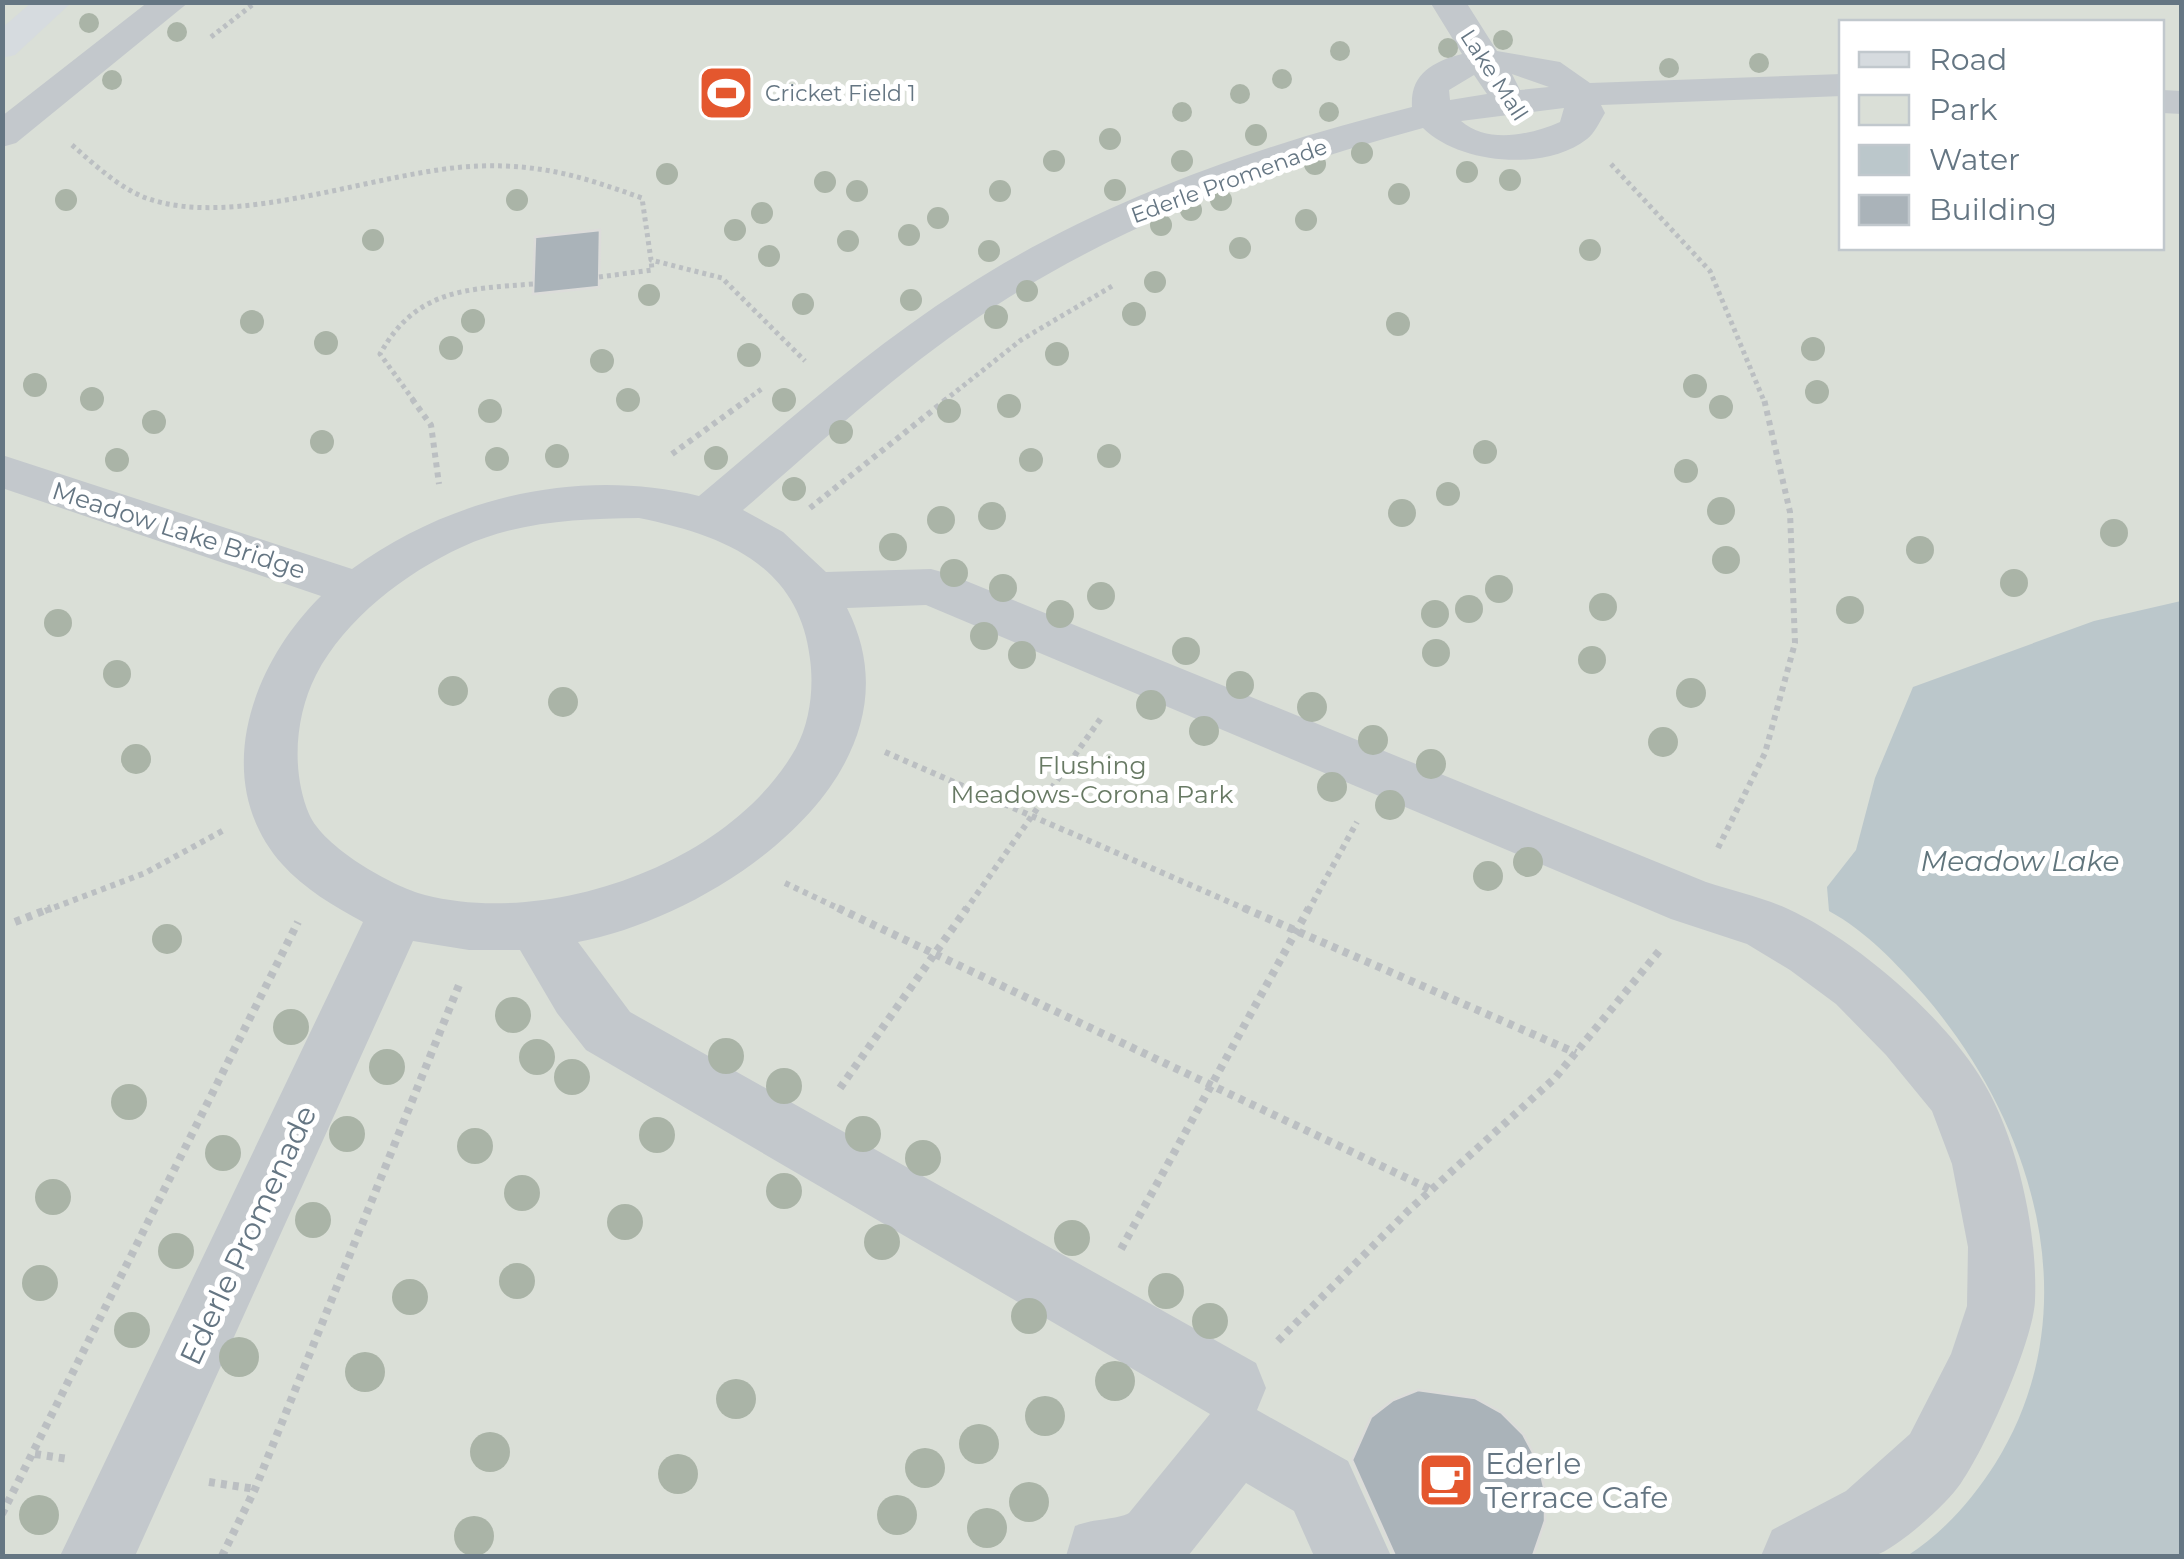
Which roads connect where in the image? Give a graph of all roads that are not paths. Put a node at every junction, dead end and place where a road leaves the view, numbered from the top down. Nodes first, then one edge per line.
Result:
1 (54, 2) edge
2 (171, 2) edge
3 (1448, 2) edge
4 (2, 46) edge
5 (1484, 62) junction
6 (1839, 85) edge
7 (1580, 94) junction
8 (1512, 103) junction
9 (1431, 115) junction
10 (5, 133) edge
11 (1540, 146) junction
12 (2, 472) edge
13 (707, 515) junction
14 (356, 589) junction
15 (815, 590) junction
16 (396, 912) junction
17 (510, 926) junction
18 (1231, 1388) dead end
19 (1102, 1552) dead end
20 (97, 1556) edge
21 (1354, 1556) edge
22 (1798, 1556) edge

1 - 4 main road
2 - 10 street
3 - 5 street, Lake Mall
5 - 7 street
5 - 8 street, Lake Mall
5 - 9 street
6 - 7 street, Ederle Promenade
7 - 8 street, Ederle Promenade
7 - 11 street
8 - 9 street, Ederle Promenade
8 - 11 street, Lake Mall
9 - 11 street
9 - 13 street, Ederle Promenade
12 - 14 street, Meadow Lake Bridge
13 - 14 street
13 - 15 street
14 - 16 street
15 - 17 street
15 - 22 street
16 - 17 street
16 - 20 street, Ederle Promenade
17 - 18 street
19 - 21 street

